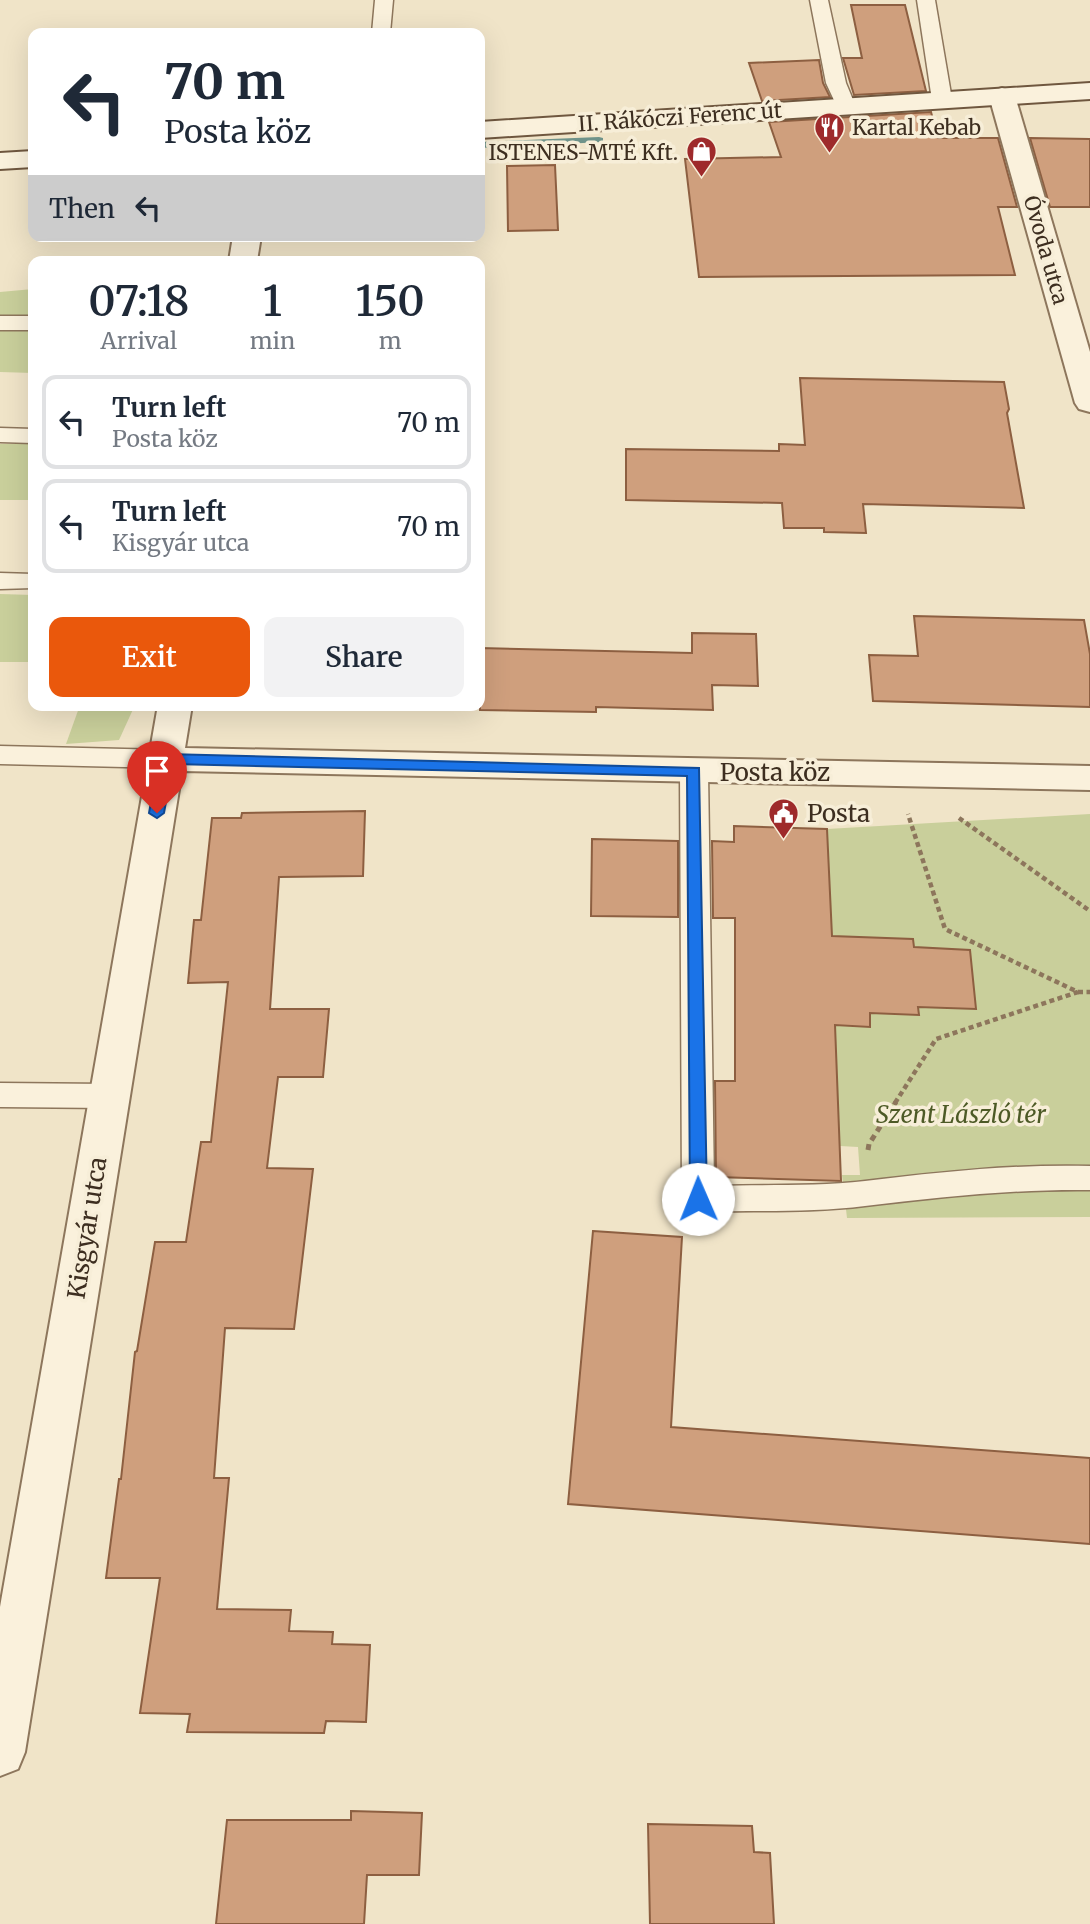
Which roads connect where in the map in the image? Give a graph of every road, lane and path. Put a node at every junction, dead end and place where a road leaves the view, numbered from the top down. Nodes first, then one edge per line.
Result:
1 (384, 0) edge
2 (819, 0) edge
3 (926, 0) edge
4 (382, 28) edge
5 (1090, 91) edge
6 (1002, 96) junction
7 (943, 100) junction
8 (846, 107) junction
9 (485, 131) edge
10 (28, 159) edge
11 (0, 161) edge
12 (0, 323) edge
13 (28, 323) edge
14 (1090, 403) edge
15 (0, 435) edge
16 (28, 436) edge
17 (0, 581) edge
18 (28, 581) edge
19 (174, 711) edge
20 (0, 755) edge
21 (166, 759) junction
22 (694, 771) junction
23 (895, 773) junction
24 (1090, 778) edge
25 (1090, 911) edge
26 (1078, 992) junction
27 (1090, 992) edge
28 (0, 1095) edge
29 (109, 1096) junction
30 (1090, 1178) edge
31 (863, 1194) junction
32 (0, 1752) edge

1 - 4 lane
2 - 8 lane
3 - 7 lane
5 - 6 street, II. Rákóczi Ferenc út
6 - 7 street, II. Rákóczi Ferenc út
6 - 14 street, Óvoda utca
7 - 8 street, II. Rákóczi Ferenc út
8 - 9 street, II. Rákóczi Ferenc út
10 - 11 street
12 - 13 lane
15 - 16 lane
17 - 18 lane
19 - 21 street, Kisgyár utca
20 - 21 lane
21 - 22 street, Posta köz
21 - 29 street, Kisgyár utca
22 - 23 street, Posta köz
22 - 31 lane
23 - 24 street, Posta köz
23 - 25 path
23 - 26 path
26 - 27 path
26 - 31 path
28 - 29 lane
29 - 32 street, Kisgyár utca
30 - 31 lane

